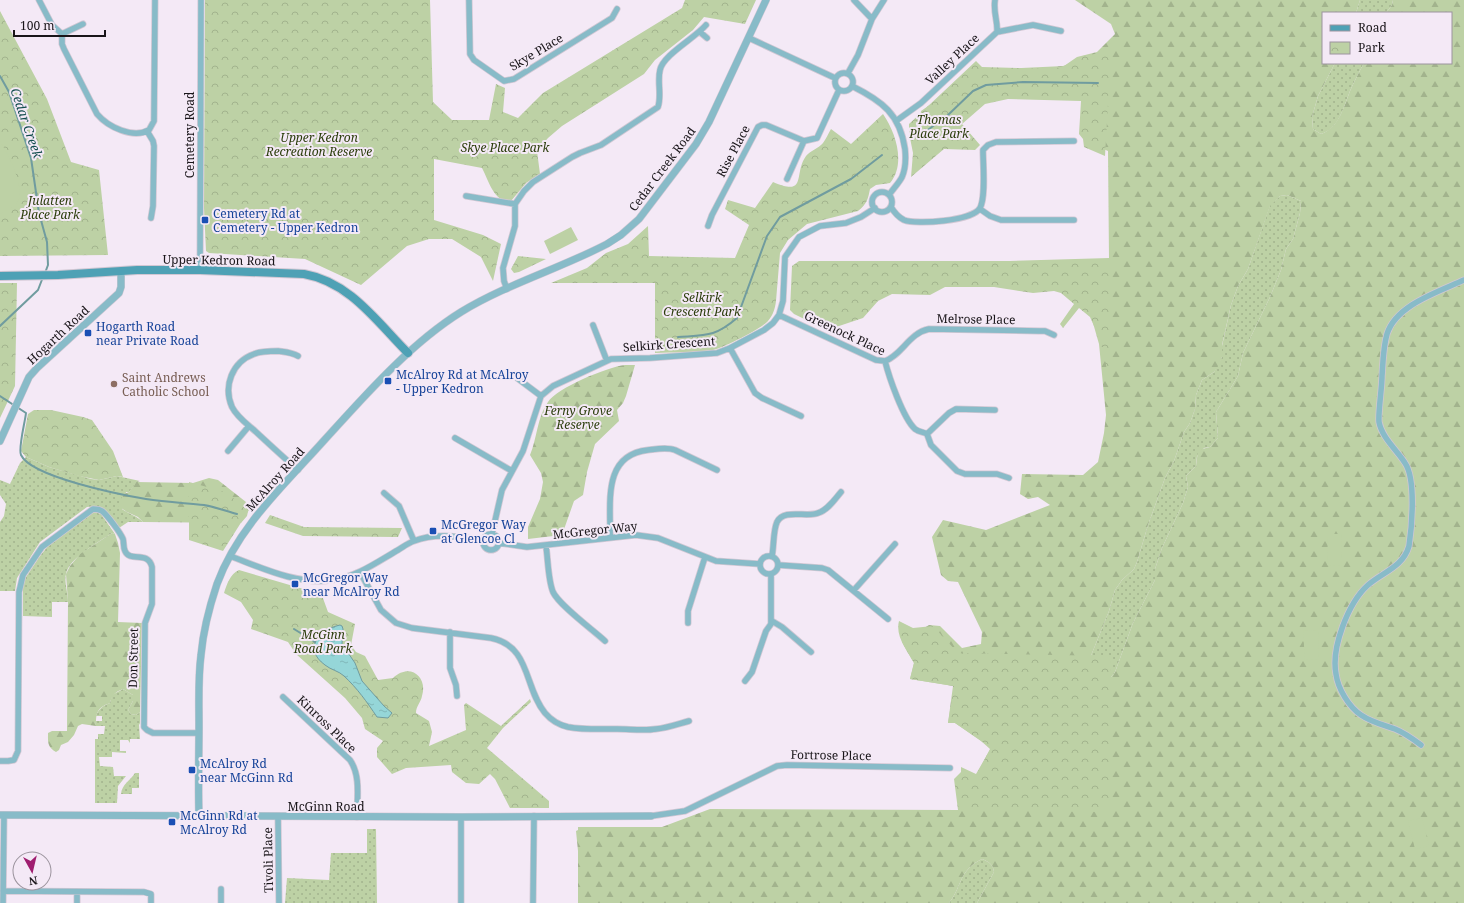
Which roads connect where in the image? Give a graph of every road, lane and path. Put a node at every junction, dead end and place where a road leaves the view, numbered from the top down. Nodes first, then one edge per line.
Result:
1 (39, 0) edge
2 (155, 0) edge
3 (201, 0) edge
4 (469, 0) edge
5 (766, 0) edge
6 (854, 0) edge
7 (884, 0) edge
8 (995, 0) edge
9 (617, 9) dead end
10 (872, 19) junction
11 (83, 24) dead end
12 (706, 25) dead end
13 (1061, 31) dead end
14 (700, 32) junction
15 (997, 32) junction
16 (62, 34) junction
17 (707, 38) dead end
18 (749, 38) junction
19 (848, 73) junction
20 (835, 78) junction
21 (852, 86) junction
22 (839, 90) junction
23 (896, 121) junction
24 (147, 131) junction
25 (804, 141) junction
26 (1074, 141) dead end
27 (787, 179) dead end
28 (889, 195) junction
29 (466, 196) dead end
30 (515, 204) junction
31 (890, 207) junction
32 (875, 208) junction
33 (980, 209) junction
34 (151, 218) dead end
35 (1074, 220) dead end
36 (708, 226) dead end
37 (554, 268) joint
38 (200, 270) junction
39 (121, 271) junction
40 (0, 276) edge
41 (1464, 280) edge
42 (507, 289) junction
43 (779, 315) junction
44 (593, 325) dead end
45 (1054, 335) dead end
46 (730, 348) junction
47 (408, 353) junction
48 (298, 356) dead end
49 (607, 361) junction
50 (885, 361) junction
51 (514, 375) dead end
52 (540, 396) junction
53 (995, 410) dead end
54 (801, 416) dead end
55 (249, 426) junction
56 (927, 434) junction
57 (455, 438) dead end
58 (0, 441) edge
59 (228, 451) dead end
60 (298, 470) junction
61 (716, 470) dead end
62 (512, 471) junction
63 (1009, 478) dead end
64 (841, 492) dead end
65 (384, 493) dead end
66 (492, 534) junction
67 (610, 537) junction
68 (482, 540) junction
69 (414, 541) junction
70 (499, 543) junction
71 (895, 544) dead end
72 (546, 546) junction
73 (230, 556) junction
74 (772, 556) junction
75 (706, 557) junction
76 (760, 564) junction
77 (778, 565) junction
78 (360, 572) junction
79 (771, 574) junction
80 (854, 590) junction
81 (888, 619) dead end
82 (772, 622) junction
83 (688, 623) dead end
84 (450, 632) junction
85 (605, 641) dead end
86 (811, 652) dead end
87 (744, 681) dead end
88 (283, 696) dead end
89 (457, 696) dead end
90 (689, 721) dead end
91 (199, 733) junction
92 (1421, 745) dead end
93 (0, 761) edge
94 (950, 768) dead end
95 (2, 815) edge
96 (199, 816) junction
97 (278, 816) junction
98 (534, 816) junction
99 (652, 816) joint
100 (357, 817) junction
101 (461, 817) junction
102 (221, 889) dead end
103 (3, 891) junction
104 (77, 892) junction
105 (3, 903) edge
106 (77, 903) edge
107 (151, 903) edge
108 (222, 903) edge
109 (279, 903) edge
110 (461, 903) edge
111 (533, 903) edge

1 - 16 street
2 - 24 street
3 - 38 street, Cemetery Road
4 - 9 street, Skye Place
5 - 18 street, Cedar Creek Road
6 - 10 street
7 - 10 street
8 - 15 street, Valley Place
10 - 19 street
11 - 16 street
12 - 14 street
13 - 15 street
14 - 17 street
14 - 30 street
15 - 23 street, Valley Place
16 - 24 street
18 - 20 street
18 - 37 street, Cedar Creek Road
19 - 20 street
19 - 21 street
20 - 22 street
21 - 22 street
21 - 23 street
22 - 25 street
23 - 28 street
24 - 34 street
25 - 27 street
25 - 36 street, Rise Place
26 - 33 street
28 - 31 street
28 - 32 street
29 - 30 street
30 - 42 street
31 - 32 street
31 - 33 street
32 - 43 street
33 - 35 street
37 - 42 street, McAlroy Road
38 - 39 main road, Upper Kedron Road
38 - 47 main road, Upper Kedron Road
39 - 40 main road, Upper Kedron Road
39 - 58 street, Hogarth Road
41 - 92 street
42 - 47 street, McAlroy Road
43 - 46 street, Selkirk Crescent
43 - 50 street, Greenock Place
44 - 49 street
45 - 50 street, Melrose Place
46 - 49 street, Selkirk Crescent
46 - 54 street
47 - 60 street, McAlroy Road
48 - 55 street
49 - 52 street, Selkirk Crescent
50 - 56 street, Greenock Place
51 - 52 street
52 - 62 street
53 - 56 street
55 - 59 street
55 - 60 street
56 - 63 street, Greenock Place
57 - 62 street
60 - 73 street, McAlroy Road
61 - 67 street
62 - 66 street
64 - 74 street
65 - 69 street
66 - 68 street
66 - 70 street
67 - 72 street, McGregor Way
67 - 75 street, McGregor Way
68 - 69 street
68 - 70 street
69 - 78 street
70 - 72 street, McGregor Way
71 - 80 street
72 - 85 street
73 - 78 street
73 - 91 street, McAlroy Road
74 - 76 street
74 - 77 street
75 - 76 street, McGregor Way
75 - 83 street
76 - 79 street
77 - 79 street
77 - 80 street
78 - 84 street
79 - 82 street
80 - 81 street
82 - 86 street
82 - 87 street
84 - 89 street
84 - 90 street
88 - 100 street, Kinross Place
91 - 93 street, Don Street
91 - 96 street, McAlroy Road
94 - 99 street, Fortrose Place
95 - 96 street, McGinn Road
95 - 103 street
96 - 97 street, McGinn Road
97 - 100 street, McGinn Road
97 - 109 street, Tivoli Place
98 - 99 street, McGinn Road
98 - 101 street, McGinn Road
98 - 111 street
100 - 101 street, McGinn Road
101 - 110 street
102 - 108 street
103 - 104 street
103 - 105 street
104 - 106 street
104 - 107 street

